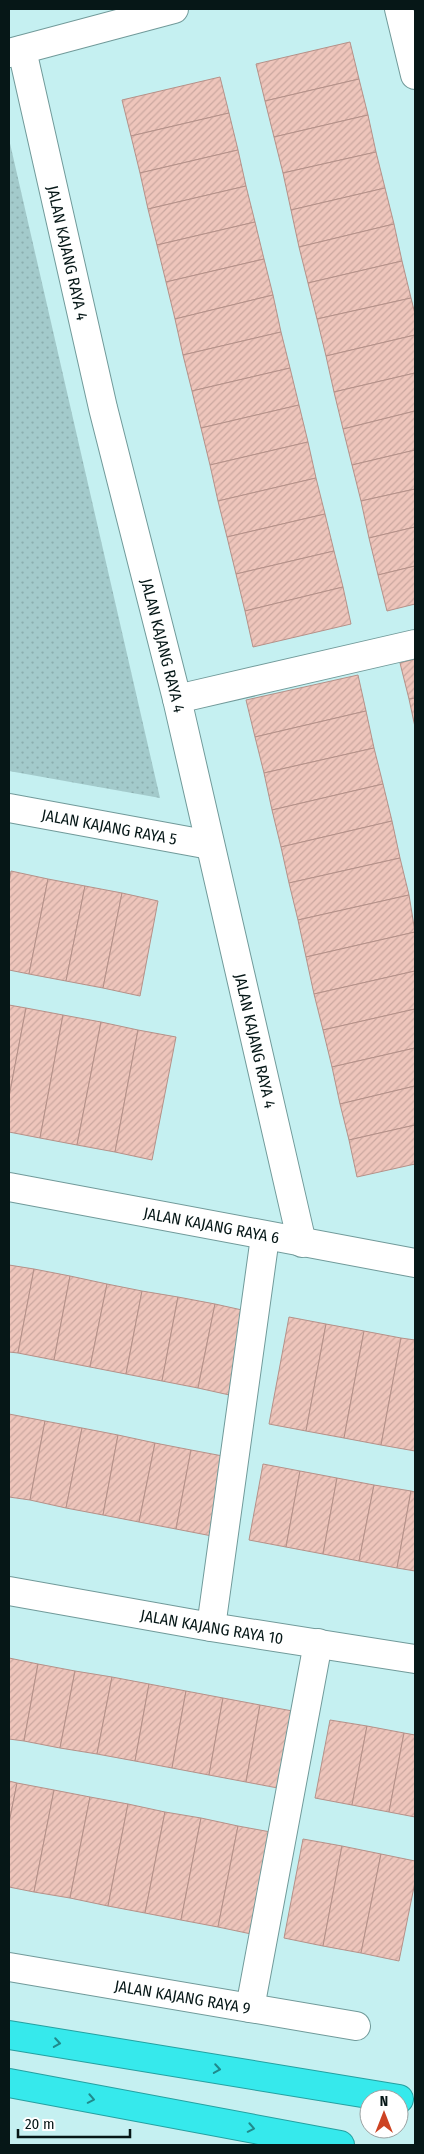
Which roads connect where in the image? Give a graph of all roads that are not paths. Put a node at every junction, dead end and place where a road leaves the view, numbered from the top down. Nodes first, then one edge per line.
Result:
1 (174, 9) edge
2 (399, 9) edge
3 (15, 52) edge
4 (415, 74) edge
5 (415, 644) edge
6 (177, 699) junction
7 (9, 808) edge
8 (210, 845) junction
9 (9, 1187) edge
10 (264, 1236) junction
11 (302, 1243) junction
12 (415, 1263) edge
13 (9, 1591) edge
14 (211, 1627) junction
15 (318, 1643) junction
16 (415, 1659) edge
17 (9, 1967) edge
18 (250, 2008) junction
19 (356, 2026) dead end
20 (9, 2035) edge
21 (9, 2083) edge
22 (359, 2092) edge
23 (340, 2145) edge

1 - 3 street
2 - 4 street
3 - 6 street, JALAN KAJANG RAYA 4
5 - 6 street
6 - 8 street, JALAN KAJANG RAYA 4
7 - 8 street, JALAN KAJANG RAYA 5
8 - 11 street, JALAN KAJANG RAYA 4
9 - 10 street, JALAN KAJANG RAYA 6
10 - 11 street, JALAN KAJANG RAYA 6
10 - 14 street
11 - 12 street, JALAN KAJANG RAYA 6
13 - 14 street, JALAN KAJANG RAYA 10
14 - 15 street, JALAN KAJANG RAYA 10
15 - 16 street, JALAN KAJANG RAYA 10
15 - 18 street
17 - 18 street, JALAN KAJANG RAYA 9
18 - 19 street, JALAN KAJANG RAYA 9
20 -> 22 highway
21 -> 23 highway

